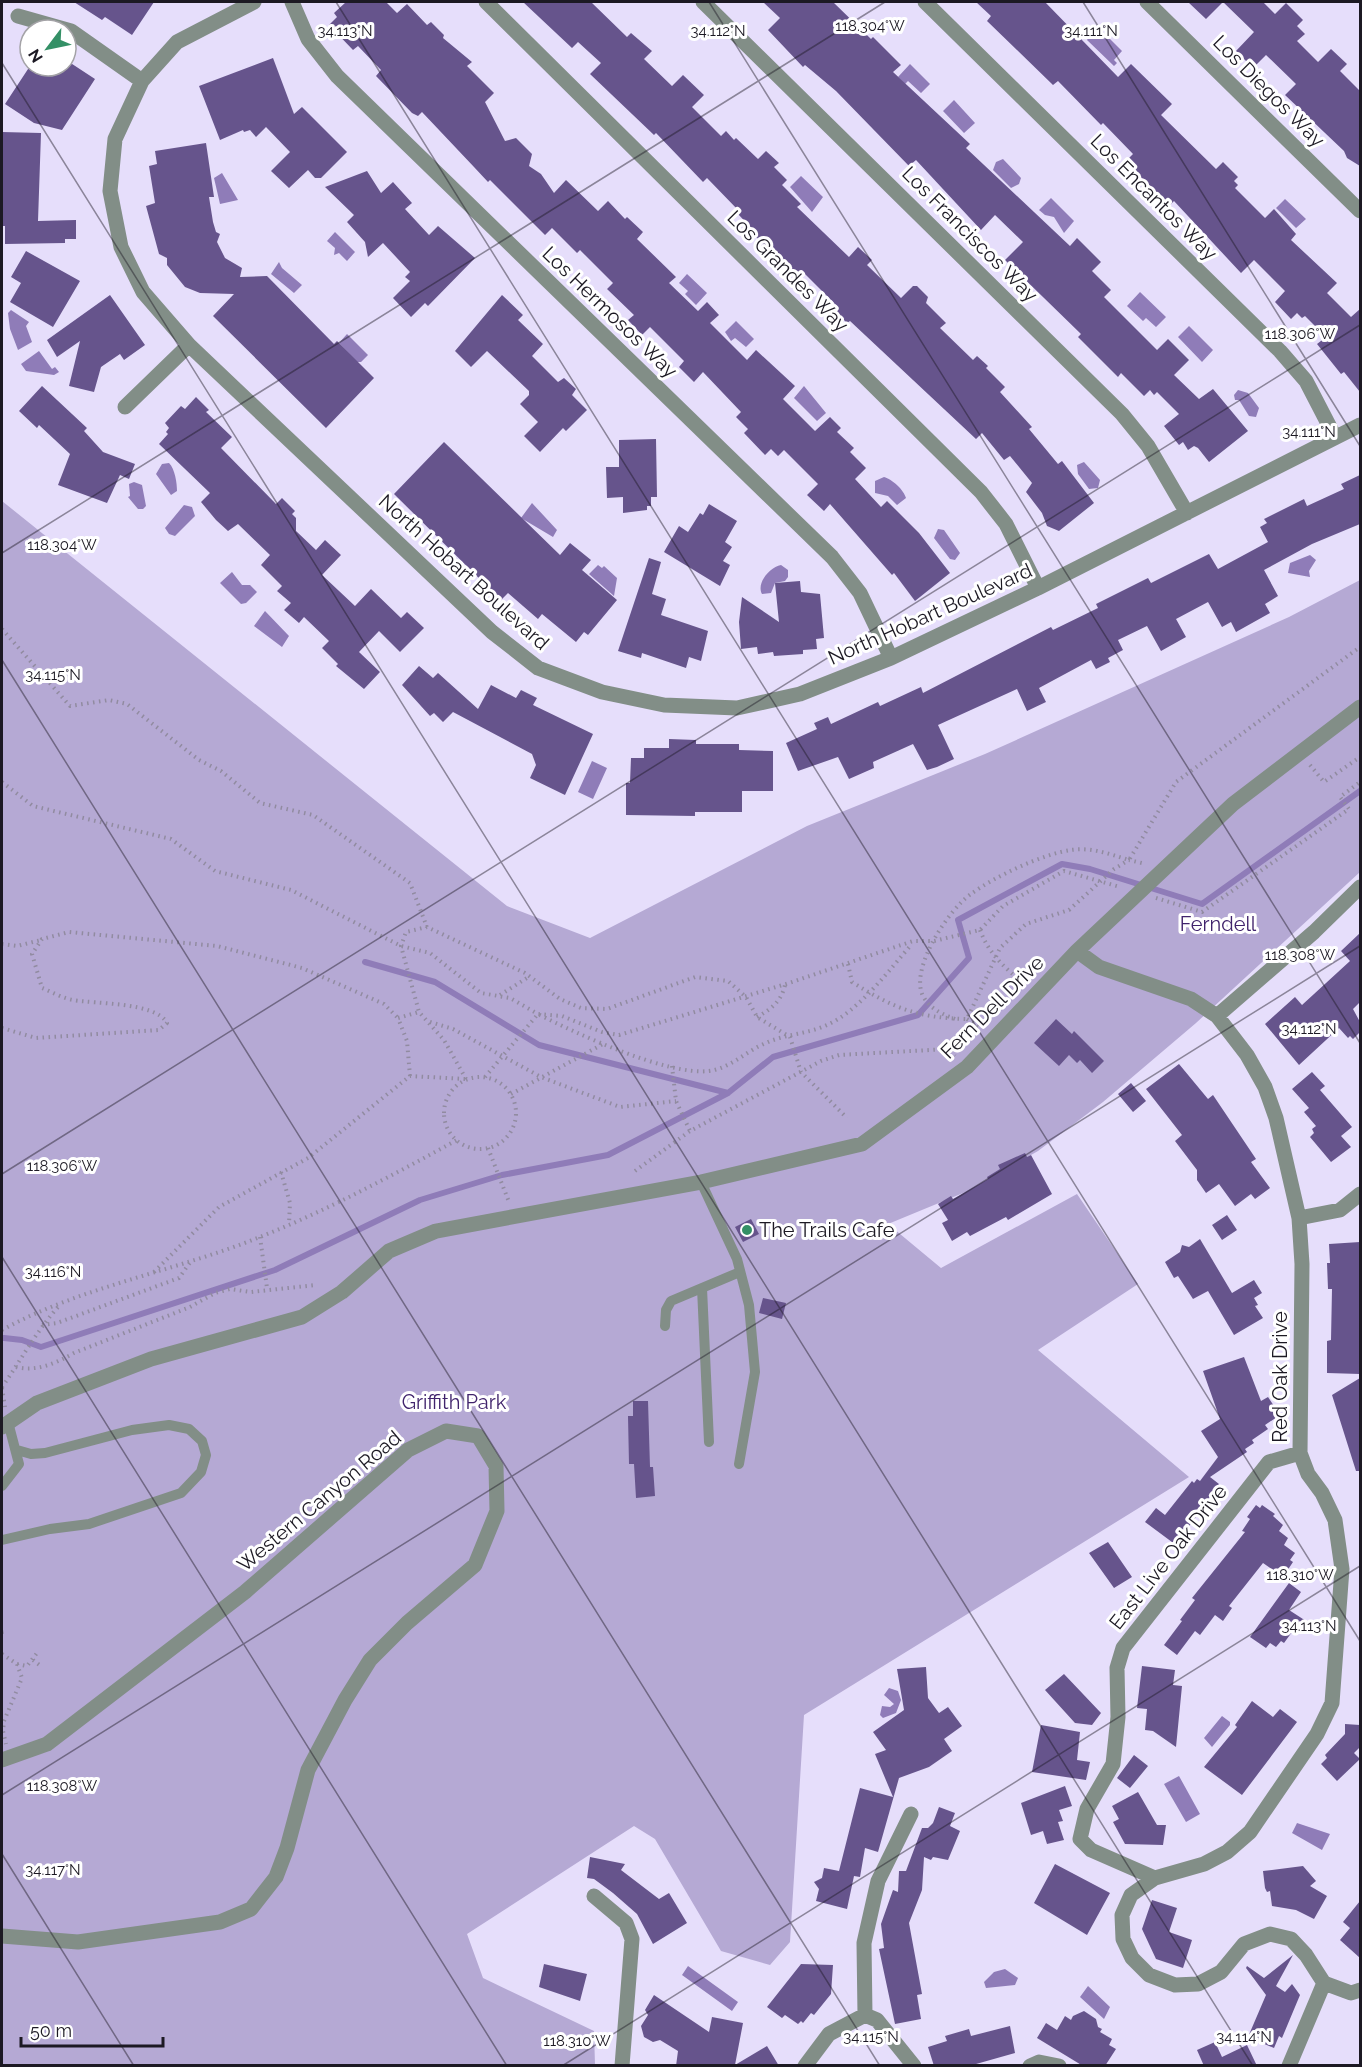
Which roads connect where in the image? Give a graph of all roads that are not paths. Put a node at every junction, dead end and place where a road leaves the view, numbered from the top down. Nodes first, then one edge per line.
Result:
1 (254, 2) edge
2 (292, 2) edge
3 (486, 2) edge
4 (703, 2) edge
5 (925, 2) edge
6 (1148, 2) edge
7 (18, 16) dead end
8 (142, 81) junction
9 (1360, 211) edge
10 (189, 345) junction
11 (125, 407) dead end
12 (1360, 425) edge
13 (1335, 437) junction
14 (1187, 513) junction
15 (1038, 588) junction
16 (891, 657) junction
17 (1360, 707) edge
18 (1360, 888) edge
19 (1077, 951) junction
20 (1217, 1016) junction
21 (700, 1182) junction
22 (1360, 1194) edge
23 (1299, 1218) junction
24 (740, 1272) junction
25 (702, 1288) junction
26 (665, 1326) dead end
27 (5, 1424) edge
28 (709, 1442) dead end
29 (17, 1450) junction
30 (1300, 1453) junction
31 (739, 1464) dead end
32 (2, 1486) edge
33 (2, 1540) edge
34 (6, 1758) edge
35 (911, 1814) dead end
36 (1155, 1878) junction
37 (594, 1896) dead end
38 (2, 1935) edge
39 (1324, 1983) junction
40 (1360, 1990) edge
41 (865, 2014) junction
42 (622, 2066) edge
43 (805, 2066) edge
44 (914, 2066) edge
45 (1030, 2066) edge
46 (1059, 2066) edge
47 (1289, 2066) edge

1 - 8 street, North Hobart Boulevard
2 - 16 street, Los Hermosos Way
3 - 15 street, Los Grandes Way
4 - 14 street, Los Franciscos Way
5 - 13 street, Los Encantos Way
6 - 9 street, Los Diegos Way
7 - 8 street
8 - 10 street, North Hobart Boulevard
10 - 11 street
10 - 16 street, North Hobart Boulevard
12 - 13 street, North Hobart Boulevard
13 - 14 street, North Hobart Boulevard
14 - 15 street, North Hobart Boulevard
15 - 16 street, North Hobart Boulevard
17 - 19 street, Fern Dell Drive
18 - 20 street
19 - 20 street, Red Oak Drive
19 - 21 street, Fern Dell Drive
20 - 23 street, Red Oak Drive
21 - 24 lane
21 - 27 street, Fern Dell Drive
22 - 23 street
23 - 30 street, Red Oak Drive
24 - 25 lane
24 - 31 lane
25 - 26 lane
25 - 28 lane
27 - 29 lane
29 - 32 lane
29 - 33 lane
30 - 36 street, Red Oak Drive
30 - 36 street, East Live Oak Drive
34 - 38 street, Western Canyon Road
35 - 41 street
36 - 39 street, Red Oak Drive
37 - 42 street
39 - 40 street
39 - 47 street
41 - 43 street
41 - 44 street
45 - 46 street

